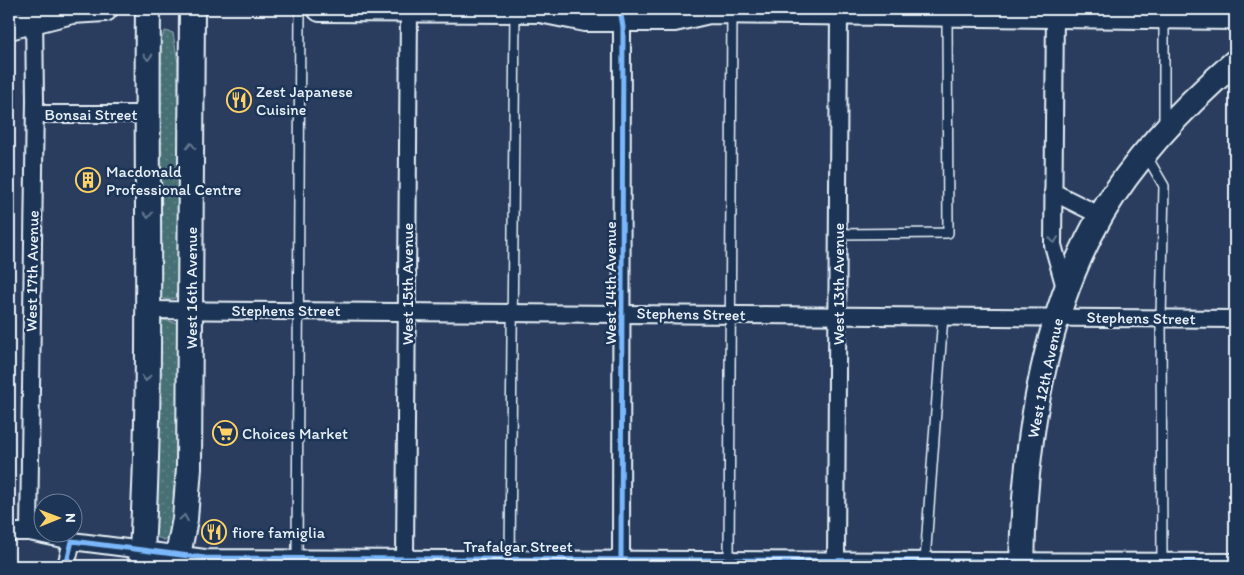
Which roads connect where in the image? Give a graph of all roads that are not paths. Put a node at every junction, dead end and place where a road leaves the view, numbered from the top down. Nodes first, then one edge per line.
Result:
1 (105, 9) edge
2 (148, 9) edge
3 (192, 9) edge
4 (300, 9) edge
5 (320, 9) edge
6 (408, 9) edge
7 (516, 9) edge
8 (543, 9) edge
9 (718, 10) edge
10 (839, 10) edge
11 (947, 11) edge
12 (1055, 12) edge
13 (1164, 12) edge
14 (34, 14) edge
15 (1235, 17) edge
16 (622, 18) junction
17 (9, 27) edge
18 (1235, 62) edge
19 (34, 114) junction
20 (148, 114) junction
21 (1164, 130) junction
22 (1144, 153) junction
23 (1053, 192) junction
24 (1101, 216) junction
25 (838, 234) junction
26 (1066, 291) junction
27 (147, 310) junction
28 (191, 310) junction
29 (298, 310) junction
30 (407, 311) junction
31 (514, 312) junction
32 (622, 313) junction
33 (730, 314) junction
34 (838, 315) junction
35 (943, 316) junction
36 (1058, 317) junction
37 (1161, 318) junction
38 (1235, 319) edge
39 (9, 532) edge
40 (29, 532) junction
41 (32, 533) edge
42 (72, 542) edge
43 (76, 542) edge
44 (141, 558) edge
45 (297, 558) junction
46 (405, 558) junction
47 (510, 559) junction
48 (621, 559) junction
49 (728, 559) junction
50 (177, 560) edge
51 (836, 560) junction
52 (925, 560) junction
53 (247, 562) edge
54 (356, 562) edge
55 (466, 562) edge
56 (577, 562) edge
57 (1162, 562) junction
58 (1235, 562) edge
59 (688, 563) edge
60 (796, 563) edge
61 (906, 563) edge
62 (1022, 564) edge
63 (66, 566) edge

1 - 14 street
2 -> 20 street
28 -> 3 street, West 16th Avenue
4 - 29 lane
5 - 6 street
6 - 7 street
6 - 30 street, West 15th Avenue
7 - 8 street
7 - 31 lane
8 - 16 street
9 - 10 street
9 - 16 street
9 - 33 lane
10 - 11 street
10 - 25 street, West 13th Avenue
11 - 12 street
11 - 25 lane
12 - 13 street
12 - 23 street
13 - 15 street
13 - 21 lane
14 - 17 street
14 - 19 street, West 17th Avenue
16 - 32 street, West 14th Avenue
18 - 21 street, West 12th Avenue
19 - 20 street, Bonsai Street
19 - 40 street, West 17th Avenue
20 -> 27 street
21 - 22 street, West 12th Avenue
22 - 24 street, West 12th Avenue
22 - 37 lane
23 - 24 street
23 -> 26 street
24 - 26 street, West 12th Avenue
25 - 34 street, West 13th Avenue
26 - 36 street, West 12th Avenue
27 - 28 street, Stephens Street
27 -> 44 street
28 - 29 street, Stephens Street
50 -> 28 street, West 16th Avenue
29 - 30 street, Stephens Street
29 - 45 lane
30 - 31 street, Stephens Street
30 - 46 street, West 15th Avenue
31 - 32 street, Stephens Street
31 - 47 lane
32 - 33 street, Stephens Street
32 - 48 street, West 14th Avenue
33 - 34 street, Stephens Street
33 - 49 lane
34 - 35 street, Stephens Street
34 - 51 street, West 13th Avenue
35 - 36 street, Stephens Street
35 - 52 lane
36 - 37 street, Stephens Street
36 - 62 street, West 12th Avenue
37 - 38 street, Stephens Street
37 - 57 lane
39 - 40 street, Trafalgar Street
40 - 41 street, Trafalgar Street
42 - 63 street
43 - 44 street, Trafalgar Street
44 - 50 street, Trafalgar Street
45 - 53 street, Trafalgar Street
45 - 54 street, Trafalgar Street
46 - 54 street, Trafalgar Street
46 - 55 street, Trafalgar Street
47 - 55 street, Trafalgar Street
47 - 56 street, Trafalgar Street
48 - 56 street, Trafalgar Street
48 - 59 street, Trafalgar Street
49 - 59 street, Trafalgar Street
49 - 60 street, Trafalgar Street
50 - 53 street, Trafalgar Street
51 - 60 street, Trafalgar Street
51 - 61 street, Trafalgar Street
52 - 61 street, Trafalgar Street
52 - 62 street, Trafalgar Street
57 - 58 street, Trafalgar Street
57 - 62 street, Trafalgar Street

